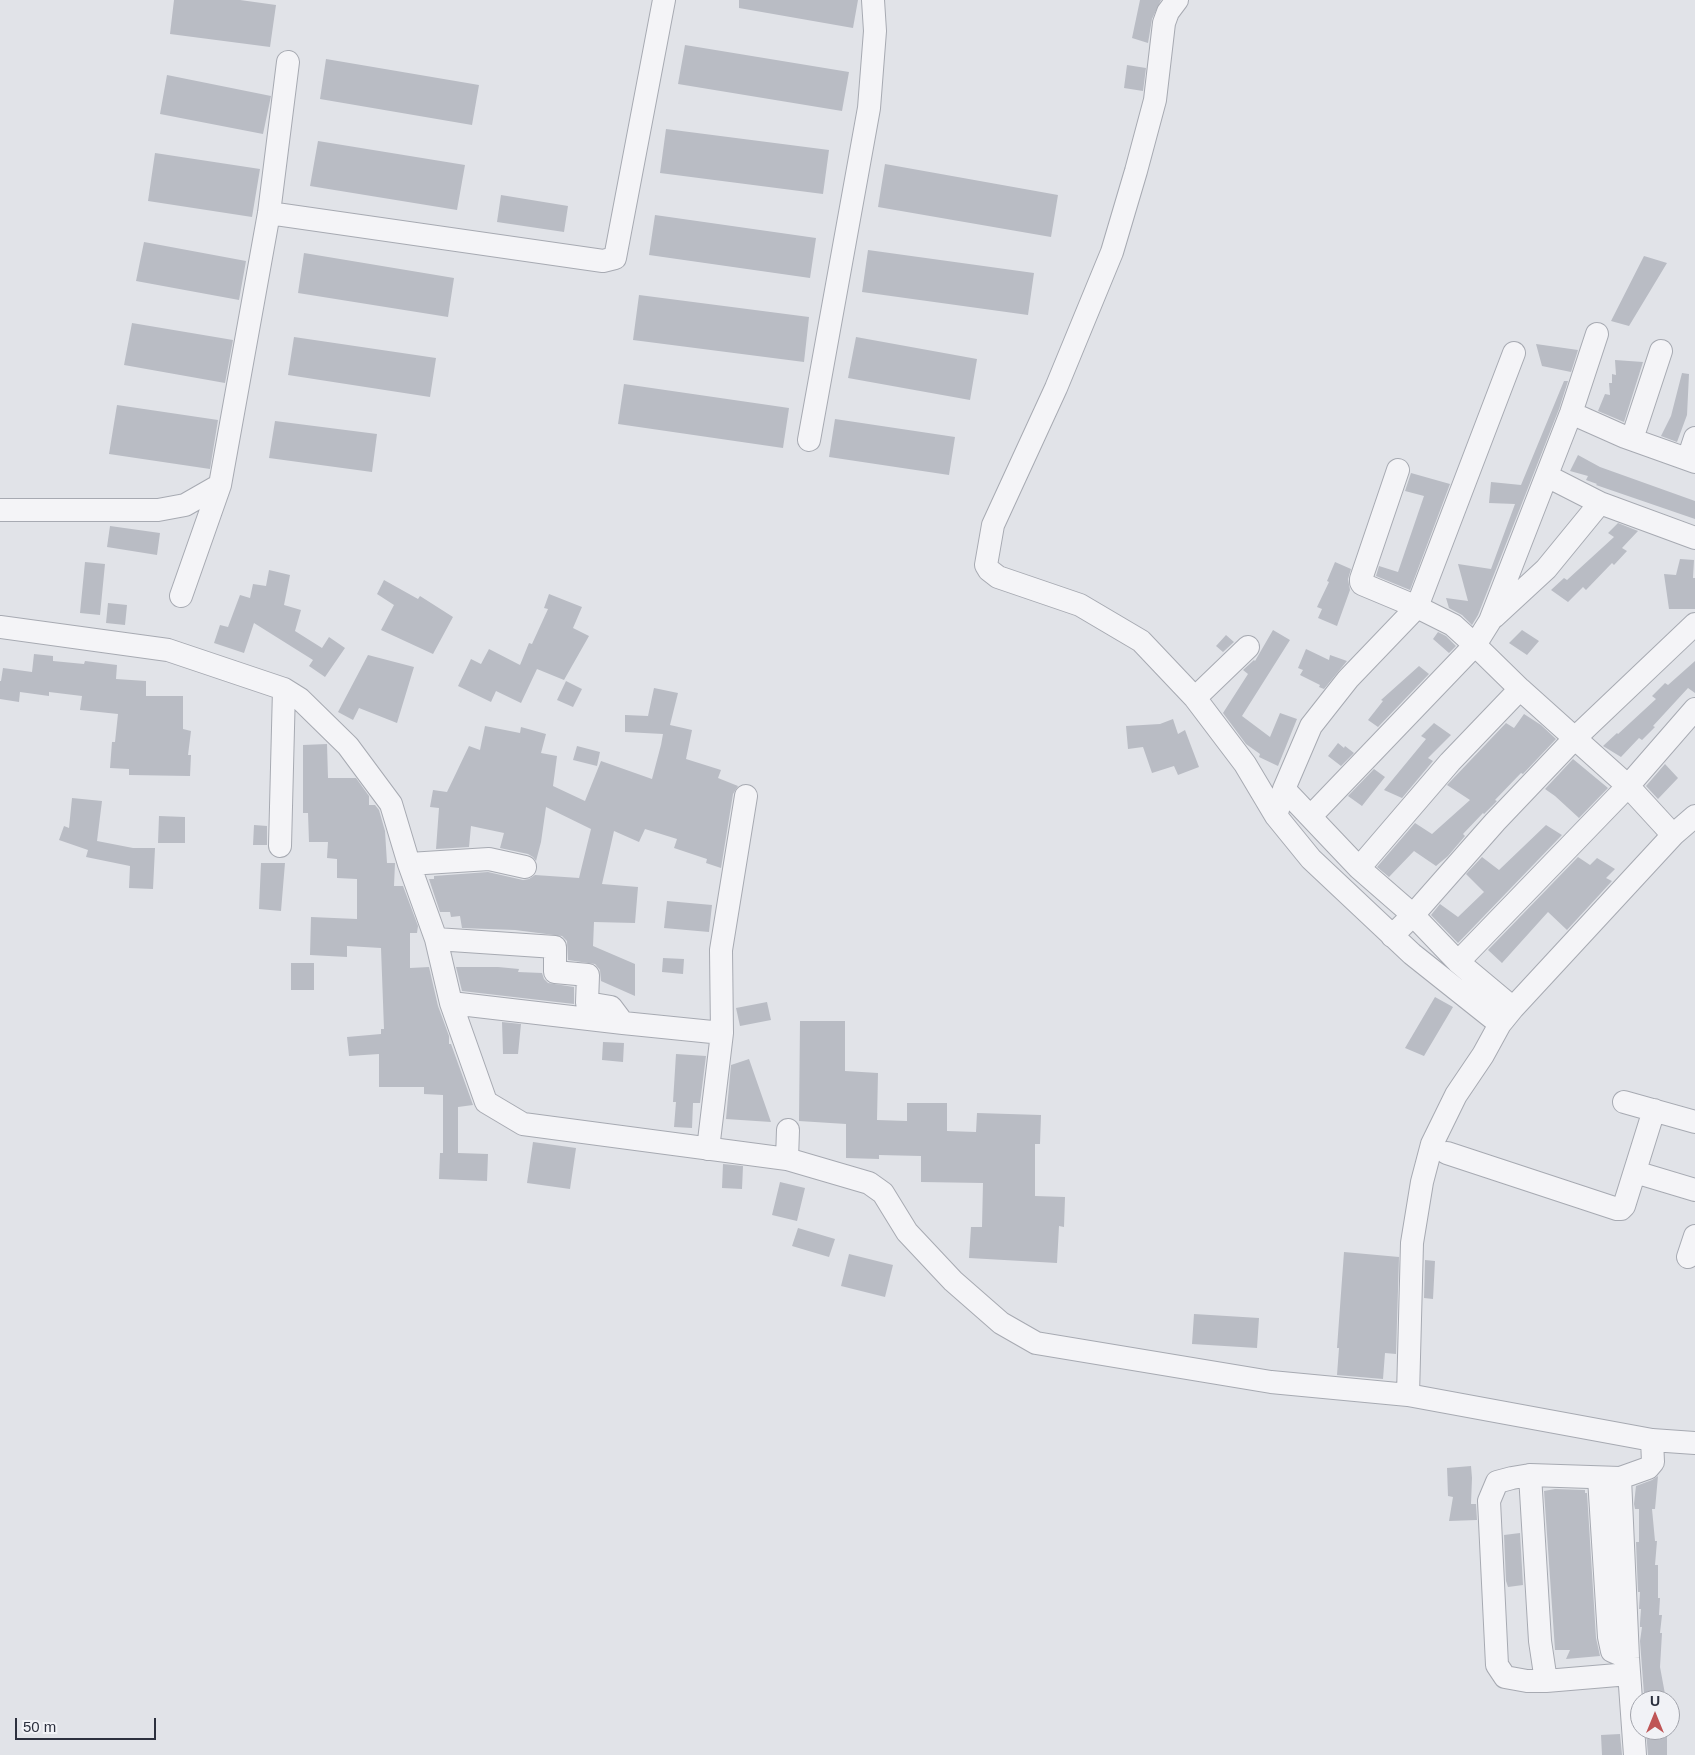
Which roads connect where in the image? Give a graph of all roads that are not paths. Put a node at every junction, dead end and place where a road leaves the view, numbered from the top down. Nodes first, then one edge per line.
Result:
1 (664, 0) edge
2 (873, 0) edge
3 (1177, 0) edge
4 (288, 62) dead end
5 (269, 213) junction
6 (1597, 334) dead end
7 (1661, 351) dead end
8 (1514, 353) dead end
9 (1571, 413) junction
10 (1695, 438) edge
11 (809, 440) dead end
12 (1632, 440) junction
13 (1692, 461) edge
14 (1398, 470) dead end
15 (1547, 476) junction
16 (220, 485) junction
17 (1600, 503) junction
18 (0, 510) edge
19 (1695, 538) edge
20 (181, 596) dead end
21 (1417, 607) junction
22 (1490, 621) junction
23 (1695, 624) edge
24 (0, 627) edge
25 (1475, 644) junction
26 (1248, 647) dead end
27 (284, 689) junction
28 (1520, 689) junction
29 (1195, 698) junction
30 (1695, 709) edge
31 (1574, 739) junction
32 (1628, 786) junction
33 (1284, 789) junction
34 (746, 796) dead end
35 (1276, 816) junction
36 (1311, 816) junction
37 (1695, 816) edge
38 (1672, 835) junction
39 (280, 846) dead end
40 (408, 864) junction
41 (525, 867) dead end
42 (1359, 868) junction
43 (1413, 915) junction
44 (1392, 936) junction
45 (436, 939) junction
46 (1458, 962) junction
47 (451, 1003) junction
48 (1506, 1016) junction
49 (623, 1023) junction
50 (722, 1033) junction
51 (1624, 1102) dead end
52 (1654, 1110) junction
53 (1695, 1122) edge
54 (788, 1130) dead end
55 (708, 1149) junction
56 (1447, 1152) dead end
57 (788, 1159) junction
58 (1635, 1172) junction
59 (1695, 1190) edge
60 (1408, 1396) junction
61 (1652, 1440) junction
62 (1695, 1443) edge
63 (1530, 1475) junction
64 (1609, 1478) junction
65 (1628, 1666) junction
66 (1546, 1680) junction
67 (1635, 1755) edge

1 - 5 street
2 - 11 street
3 - 29 street
4 - 5 street
5 - 16 street
6 - 9 street
7 - 12 street
8 - 21 street
9 - 12 street
9 - 15 street
10 - 13 street
12 - 13 street
14 - 21 street
15 - 17 street
15 - 22 street
16 - 18 street
16 - 20 street
17 - 19 street
17 - 22 street
21 - 25 street
21 - 33 street
22 - 25 street
23 - 31 street
24 - 27 street
25 - 28 street
25 - 36 street
26 - 29 street
27 - 39 street
27 - 40 street
28 - 31 street
28 - 42 street
29 - 35 street
30 - 32 street
31 - 32 street
31 - 43 street
32 - 38 street
32 - 46 street
33 - 35 street
33 - 36 street
34 - 50 street
35 - 44 street
36 - 42 street
37 - 38 street
38 - 48 street
40 - 41 street
40 - 45 street
42 - 43 street
43 - 44 street
43 - 46 street
44 - 48 street
45 - 47 street
45 - 49 street
46 - 48 street
47 - 49 street
47 - 55 street
48 - 60 street
49 - 50 street
50 - 55 street
51 - 52 street
52 - 53 street
52 - 58 street
54 - 57 street
55 - 57 street
56 - 58 street
57 - 60 street
58 - 59 street
60 - 61 street
61 - 62 street
61 - 64 street
63 - 64 street
63 - 66 street
63 - 66 street
64 - 65 street
65 - 66 street
65 - 67 street

